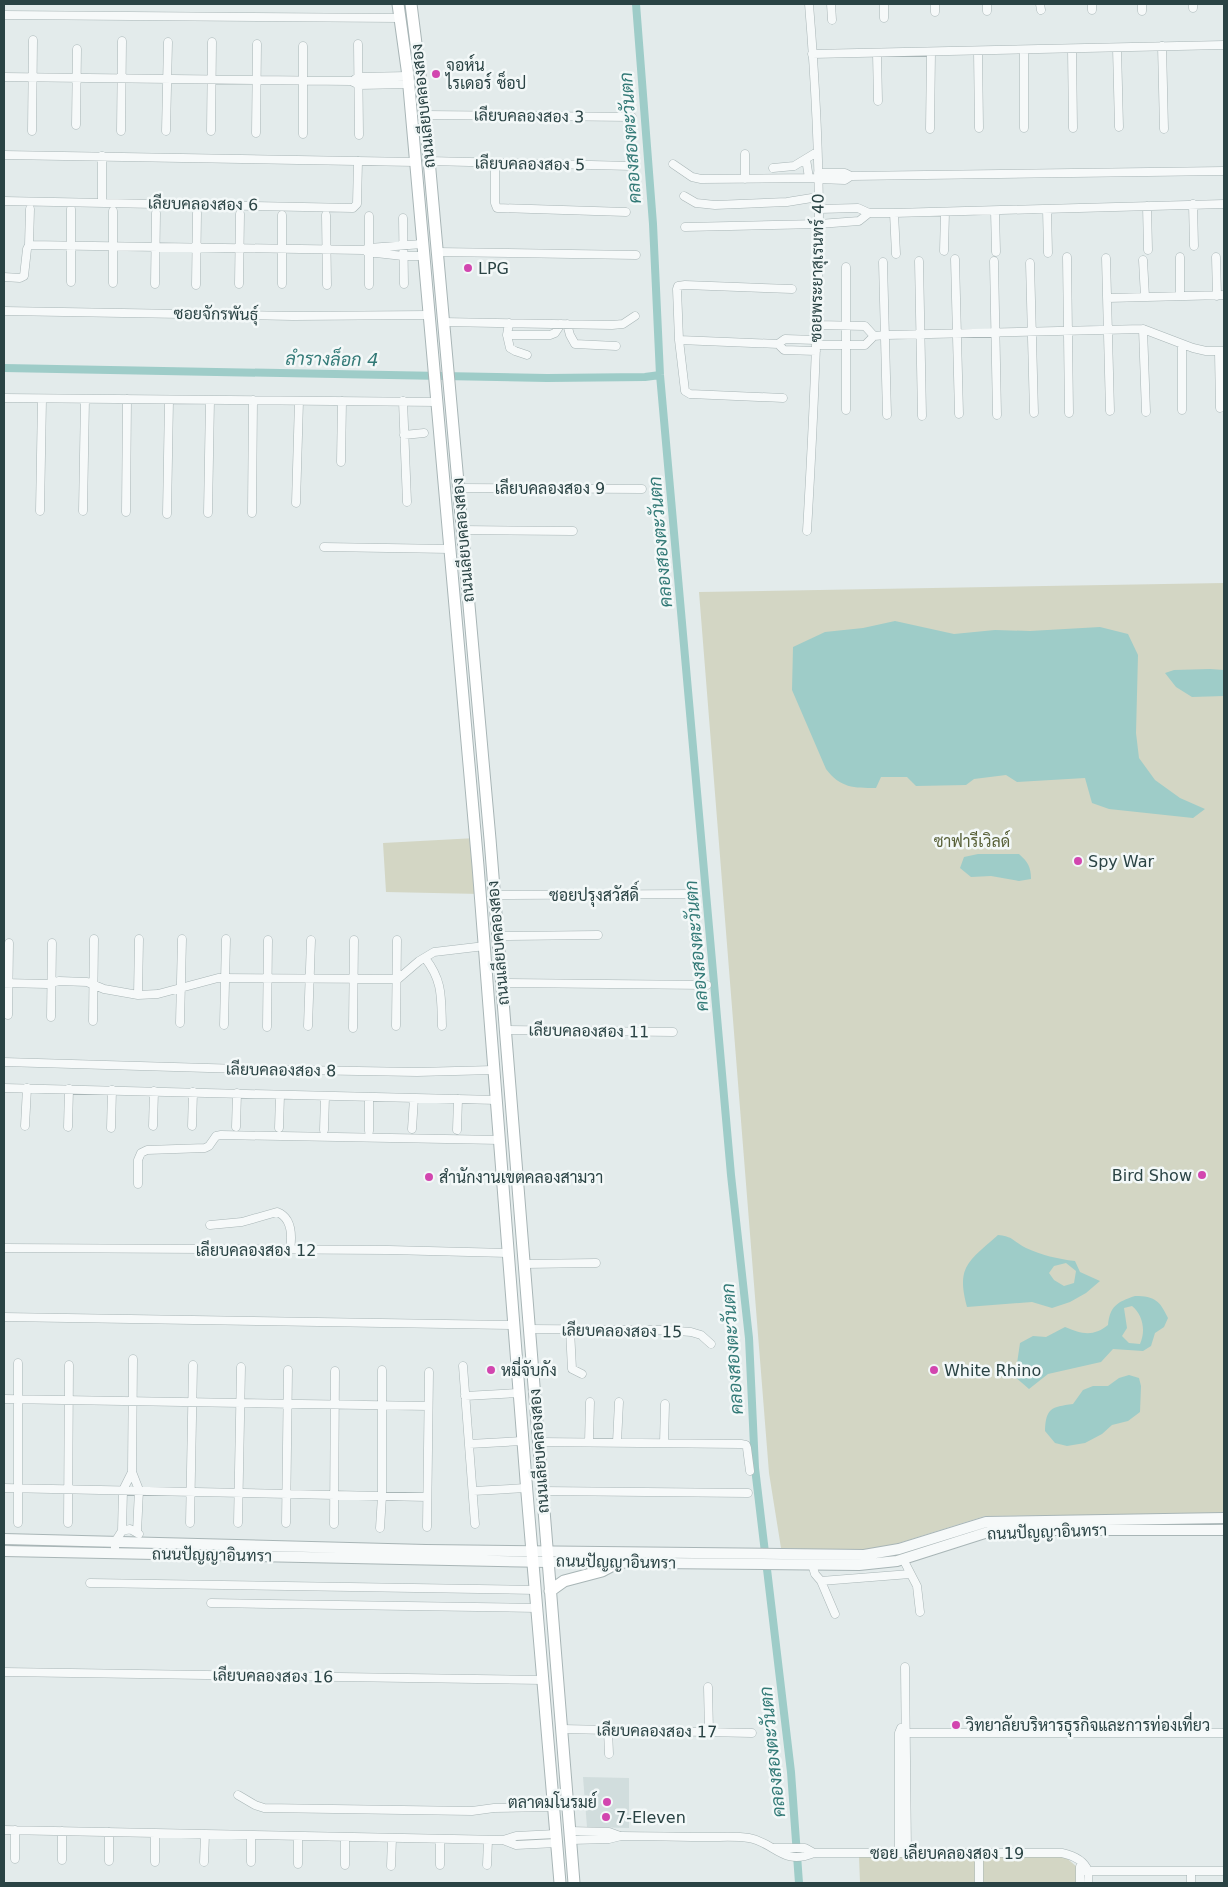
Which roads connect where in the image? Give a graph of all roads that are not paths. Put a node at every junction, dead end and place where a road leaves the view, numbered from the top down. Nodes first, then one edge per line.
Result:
1 (398, 4) edge
2 (412, 4) edge
3 (809, 4) edge
4 (831, 4) edge
5 (884, 4) edge
6 (935, 4) edge
7 (935, 12) dead end
8 (4, 15) edge
9 (400, 18) junction
10 (884, 18) dead end
11 (832, 20) dead end
12 (34, 40) dead end
13 (122, 41) dead end
14 (168, 42) dead end
15 (212, 42) dead end
16 (257, 44) dead end
17 (358, 44) dead end
18 (1224, 45) edge
19 (303, 46) dead end
20 (1162, 46) junction
21 (1117, 48) junction
22 (77, 49) dead end
23 (1072, 49) junction
24 (1024, 50) junction
25 (978, 51) junction
26 (930, 52) junction
27 (877, 53) junction
28 (812, 54) junction
29 (420, 67) junction
30 (408, 76) junction
31 (4, 77) edge
32 (33, 77) junction
33 (76, 77) junction
34 (122, 78) junction
35 (167, 78) junction
36 (212, 79) junction
37 (257, 80) junction
38 (303, 81) junction
39 (359, 81) junction
40 (878, 101) dead end
41 (425, 114) junction
42 (632, 117) dead end
43 (76, 125) dead end
44 (1119, 127) dead end
45 (978, 128) dead end
46 (1024, 128) dead end
47 (1073, 128) dead end
48 (930, 129) dead end
49 (1164, 129) dead end
50 (32, 131) dead end
51 (121, 131) dead end
52 (166, 131) dead end
53 (211, 131) dead end
54 (256, 133) dead end
55 (303, 134) dead end
56 (359, 135) dead end
57 (817, 152) junction
58 (745, 154) dead end
59 (4, 155) edge
60 (102, 156) junction
61 (806, 159) junction
62 (358, 161) junction
63 (429, 161) junction
64 (415, 162) junction
65 (495, 163) junction
66 (673, 164) dead end
67 (632, 166) dead end
68 (772, 168) dead end
69 (1224, 171) edge
70 (816, 177) junction
71 (745, 179) junction
72 (684, 196) dead end
73 (818, 197) junction
74 (4, 201) edge
75 (102, 202) junction
76 (1193, 204) junction
77 (1224, 204) edge
78 (1147, 206) junction
79 (30, 209) dead end
80 (71, 209) dead end
81 (819, 209) junction
82 (1047, 210) junction
83 (113, 211) dead end
84 (995, 211) junction
85 (626, 212) dead end
86 (945, 212) junction
87 (156, 213) dead end
88 (197, 213) dead end
89 (869, 213) junction
90 (894, 213) junction
91 (240, 214) dead end
92 (282, 215) dead end
93 (326, 215) dead end
94 (369, 216) dead end
95 (403, 218) dead end
96 (819, 224) junction
97 (685, 227) dead end
98 (29, 245) junction
99 (71, 245) junction
100 (403, 245) junction
101 (113, 246) junction
102 (1194, 246) dead end
103 (156, 248) junction
104 (197, 248) junction
105 (240, 249) junction
106 (282, 249) junction
107 (326, 250) junction
108 (367, 250) junction
109 (423, 250) junction
110 (1148, 250) dead end
111 (944, 251) dead end
112 (437, 252) junction
113 (996, 252) dead end
114 (1048, 253) dead end
115 (896, 254) dead end
116 (636, 255) dead end
117 (403, 256) junction
118 (1067, 257) dead end
119 (1180, 257) dead end
120 (1216, 257) dead end
121 (1106, 258) dead end
122 (955, 259) dead end
123 (1144, 260) dead end
124 (919, 261) dead end
125 (994, 261) dead end
126 (882, 262) dead end
127 (1030, 263) dead end
128 (846, 267) dead end
129 (4, 277) edge
130 (71, 282) dead end
131 (113, 283) dead end
132 (154, 284) dead end
133 (239, 284) dead end
134 (282, 284) dead end
135 (404, 284) dead end
136 (196, 285) dead end
137 (327, 285) dead end
138 (369, 285) dead end
139 (792, 290) dead end
140 (1180, 296) junction
141 (1220, 296) edge
142 (1145, 297) junction
143 (1108, 298) junction
144 (4, 311) edge
145 (429, 315) junction
146 (635, 316) dead end
147 (443, 322) junction
148 (508, 323) junction
149 (564, 324) junction
150 (817, 325) junction
151 (847, 326) junction
152 (1143, 329) junction
153 (1068, 330) junction
154 (1109, 330) junction
155 (1032, 331) junction
156 (996, 332) junction
157 (958, 333) junction
158 (921, 334) junction
159 (507, 335) junction
160 (886, 335) junction
161 (874, 336) junction
162 (679, 340) junction
163 (816, 345) junction
164 (1182, 345) junction
165 (616, 346) dead end
166 (847, 346) junction
167 (1221, 351) edge
168 (527, 354) dead end
169 (4, 398) edge
170 (783, 398) dead end
171 (42, 399) junction
172 (85, 399) junction
173 (127, 399) junction
174 (169, 400) junction
175 (210, 400) junction
176 (253, 400) junction
177 (299, 401) junction
178 (342, 401) junction
179 (403, 402) junction
180 (437, 402) junction
181 (1220, 408) dead end
182 (846, 410) dead end
183 (1182, 410) dead end
184 (1110, 411) dead end
185 (1146, 412) dead end
186 (1034, 413) dead end
187 (1069, 413) dead end
188 (959, 414) dead end
189 (887, 415) dead end
190 (997, 415) dead end
191 (922, 416) dead end
192 (424, 434) dead end
193 (404, 435) junction
194 (341, 462) dead end
195 (458, 488) junction
196 (642, 488) dead end
197 (407, 502) dead end
198 (296, 503) dead end
199 (40, 511) dead end
200 (83, 511) dead end
201 (126, 512) dead end
202 (208, 513) dead end
203 (252, 513) dead end
204 (167, 514) dead end
205 (462, 530) junction
206 (574, 531) dead end
207 (807, 531) dead end
208 (324, 547) dead end
209 (450, 550) junction
210 (694, 894) dead end
211 (494, 895) junction
212 (598, 935) dead end
213 (498, 936) junction
214 (94, 939) dead end
215 (139, 939) dead end
216 (182, 939) dead end
217 (226, 939) dead end
218 (268, 940) dead end
219 (311, 940) dead end
220 (354, 940) dead end
221 (397, 940) dead end
222 (8, 943) dead end
223 (52, 943) dead end
224 (485, 946) junction
225 (425, 958) junction
226 (225, 978) junction
227 (268, 978) junction
228 (310, 978) junction
229 (398, 978) junction
230 (354, 979) junction
231 (6, 983) edge
232 (52, 983) junction
233 (502, 983) junction
234 (94, 984) junction
235 (707, 985) dead end
236 (181, 988) junction
237 (138, 995) junction
238 (8, 1015) dead end
239 (51, 1018) dead end
240 (93, 1021) dead end
241 (180, 1023) dead end
242 (224, 1025) dead end
243 (267, 1026) dead end
244 (308, 1026) dead end
245 (396, 1026) dead end
246 (442, 1026) dead end
247 (353, 1028) dead end
248 (505, 1030) junction
249 (673, 1032) dead end
250 (4, 1062) edge
251 (494, 1070) junction
252 (4, 1088) edge
253 (27, 1088) junction
254 (69, 1089) junction
255 (112, 1090) junction
256 (154, 1091) junction
257 (193, 1092) junction
258 (237, 1093) junction
259 (280, 1094) junction
260 (325, 1096) junction
261 (369, 1097) junction
262 (414, 1098) junction
263 (458, 1099) junction
264 (497, 1100) junction
265 (25, 1126) dead end
266 (153, 1126) dead end
267 (192, 1126) dead end
268 (68, 1127) dead end
269 (236, 1127) dead end
270 (111, 1128) dead end
271 (279, 1128) dead end
272 (412, 1129) dead end
273 (324, 1130) dead end
274 (457, 1130) dead end
275 (369, 1131) dead end
276 (500, 1140) junction
277 (138, 1184) dead end
278 (210, 1225) dead end
279 (4, 1248) edge
280 (290, 1250) junction
281 (508, 1253) junction
282 (596, 1263) dead end
283 (524, 1264) junction
284 (527, 1304) junction
285 (513, 1305) junction
286 (4, 1317) edge
287 (514, 1325) junction
288 (529, 1329) junction
289 (570, 1330) junction
290 (711, 1344) dead end
291 (134, 1359) dead end
292 (18, 1362) dead end
293 (69, 1365) dead end
294 (193, 1365) dead end
295 (463, 1366) dead end
296 (240, 1367) dead end
297 (288, 1370) dead end
298 (382, 1370) dead end
299 (335, 1371) dead end
300 (429, 1372) dead end
301 (582, 1374) dead end
302 (519, 1393) junction
303 (465, 1396) junction
304 (4, 1399) edge
305 (17, 1399) junction
306 (69, 1400) junction
307 (132, 1401) junction
308 (193, 1401) junction
309 (240, 1402) junction
310 (590, 1402) dead end
311 (618, 1402) dead end
312 (287, 1403) junction
313 (335, 1404) junction
314 (665, 1404) dead end
315 (382, 1405) junction
316 (428, 1406) junction
317 (523, 1441) junction
318 (538, 1442) junction
319 (590, 1442) junction
320 (618, 1442) junction
321 (664, 1443) junction
322 (469, 1444) junction
323 (750, 1471) dead end
324 (132, 1472) junction
325 (4, 1488) edge
326 (526, 1488) junction
327 (19, 1489) junction
328 (68, 1489) junction
329 (123, 1490) junction
330 (139, 1490) junction
331 (191, 1491) junction
332 (473, 1491) junction
333 (239, 1492) junction
334 (542, 1492) junction
335 (286, 1493) junction
336 (334, 1494) junction
337 (748, 1494) dead end
338 (382, 1496) junction
339 (427, 1497) junction
340 (1224, 1518) edge
341 (286, 1522) dead end
342 (18, 1523) dead end
343 (68, 1523) dead end
344 (238, 1523) dead end
345 (190, 1524) dead end
346 (334, 1524) dead end
347 (476, 1524) dead end
348 (427, 1527) dead end
349 (380, 1528) dead end
350 (1224, 1530) edge
351 (122, 1531) junction
352 (138, 1532) junction
353 (4, 1539) edge
354 (115, 1542) junction
355 (145, 1542) junction
356 (4, 1551) edge
357 (114, 1553) junction
358 (145, 1554) junction
359 (533, 1556) junction
360 (547, 1557) junction
361 (757, 1559) junction
362 (785, 1559) junction
363 (904, 1559) junction
364 (616, 1562) junction
365 (812, 1564) junction
366 (910, 1574) junction
367 (821, 1581) junction
368 (90, 1583) dead end
369 (536, 1590) junction
370 (550, 1591) junction
371 (210, 1602) dead end
372 (538, 1608) junction
373 (920, 1612) dead end
374 (835, 1614) dead end
375 (905, 1667) dead end
376 (4, 1672) edge
377 (543, 1680) junction
378 (708, 1686) dead end
379 (562, 1729) junction
380 (608, 1730) junction
381 (709, 1732) junction
382 (752, 1732) dead end
383 (903, 1733) junction
384 (1224, 1733) edge
385 (609, 1754) dead end
386 (238, 1795) dead end
387 (553, 1807) junction
388 (4, 1830) edge
389 (15, 1830) junction
390 (62, 1831) junction
391 (109, 1832) junction
392 (155, 1833) junction
393 (205, 1834) junction
394 (251, 1835) junction
395 (298, 1836) junction
396 (570, 1836) junction
397 (345, 1837) junction
398 (392, 1838) junction
399 (556, 1838) junction
400 (440, 1839) junction
401 (488, 1840) junction
402 (903, 1853) junction
403 (979, 1853) junction
404 (15, 1859) dead end
405 (62, 1860) dead end
406 (109, 1861) dead end
407 (155, 1862) dead end
408 (204, 1862) dead end
409 (251, 1862) dead end
410 (298, 1864) dead end
411 (345, 1865) dead end
412 (440, 1865) dead end
413 (487, 1865) dead end
414 (392, 1866) dead end
415 (1084, 1871) junction
416 (1191, 1871) junction
417 (1224, 1871) edge
418 (560, 1883) edge
419 (574, 1883) edge
420 (979, 1883) edge
421 (1080, 1883) edge
422 (1088, 1883) edge
423 (1191, 1883) edge

1 - 9 main road, ถนนเลียบคลองสอง
2 - 29 main road, ถนนเลียบคลองสอง
3 - 28 street, ซอยพระยาสุเรนทร์ 40
4 - 11 street
5 - 10 street
6 - 7 street
8 - 9 street
9 - 30 main road, ถนนเลียบคลองสอง
12 - 32 street
13 - 34 street
14 - 35 street
15 - 36 street
16 - 37 street
17 - 39 street
18 - 20 street
19 - 38 street
20 - 21 street
20 - 49 street
21 - 23 street
21 - 44 street
22 - 33 street
23 - 24 street
23 - 47 street
24 - 25 street
24 - 46 street
25 - 26 street
25 - 45 street
26 - 27 street
26 - 48 street
27 - 28 street
27 - 40 street
28 - 57 street, ซอยพระยาสุเรนทร์ 40
29 - 30 main road
29 - 41 main road, ถนนเลียบคลองสอง
30 - 39 street
30 - 64 main road, ถนนเลียบคลองสอง
31 - 32 street
32 - 33 street
32 - 50 street
33 - 34 street
33 - 43 street
34 - 35 street
34 - 51 street
35 - 36 street
35 - 52 street
36 - 37 street
36 - 53 street
37 - 38 street
37 - 54 street
38 - 39 street
38 - 55 street
39 - 56 street
41 - 42 street, เลียบคลองสอง 3
41 - 63 main road, ถนนเลียบคลองสอง
57 - 61 street
57 - 70 street, ซอยพระยาสุเรนทร์ 40
58 - 71 street
59 - 60 street
60 - 62 street
60 - 75 street
61 - 68 street
61 - 70 street
62 - 64 street
62 - 75 street, เลียบคลองสอง 6
63 - 65 street, เลียบคลองสอง 5
63 - 112 main road, ถนนเลียบคลองสอง
64 - 109 main road, ถนนเลียบคลองสอง
65 - 67 street, เลียบคลองสอง 5
65 - 85 street
66 - 71 street
69 - 70 street
70 - 71 street
70 - 73 street, ซอยพระยาสุเรนทร์ 40
72 - 73 street
73 - 81 street, ซอยพระยาสุเรนทร์ 40
74 - 75 street, เลียบคลองสอง 6
76 - 77 street
76 - 78 street
76 - 102 street
78 - 82 street
78 - 110 street
79 - 98 street
80 - 99 street
81 - 89 street
81 - 96 street, ซอยพระยาสุเรนทร์ 40
82 - 84 street
82 - 114 street
83 - 101 street
84 - 86 street
84 - 113 street
86 - 90 street
86 - 111 street
87 - 103 street
88 - 104 street
89 - 90 street
89 - 96 street
90 - 115 street
91 - 105 street
92 - 106 street
93 - 107 street
94 - 108 street
95 - 100 street
96 - 97 street
96 - 150 street, ซอยพระยาสุเรนทร์ 40
98 - 99 street
98 - 129 street
99 - 101 street
99 - 130 street
100 - 108 street
100 - 109 street
100 - 117 street
101 - 103 street
101 - 131 street
103 - 104 street
103 - 132 street
104 - 105 street
104 - 136 street
105 - 106 street
105 - 133 street
106 - 107 street
106 - 134 street
107 - 108 street
107 - 137 street
108 - 117 street
108 - 138 street
109 - 117 street
109 - 145 main road, ถนนเลียบคลองสอง
112 - 116 street
112 - 147 main road, ถนนเลียบคลองสอง
117 - 135 street
118 - 153 street
119 - 140 street
120 - 141 street
121 - 143 street
122 - 157 street
123 - 142 street
124 - 158 street
125 - 156 street
126 - 160 street
127 - 155 street
128 - 151 street
139 - 162 street
140 - 141 street
140 - 142 street
142 - 143 street
143 - 154 street
144 - 145 street, ซอยจักรพันธุ์
145 - 180 main road, ถนนเลียบคลองสอง
146 - 149 street
147 - 148 street
147 - 195 main road, ถนนเลียบคลองสอง
148 - 149 street
148 - 159 street
149 - 159 street
149 - 165 street
150 - 151 street
150 - 163 street, ซอยพระยาสุเรนทร์ 40
151 - 161 street
151 - 166 street
152 - 154 street
152 - 164 street
152 - 185 street
153 - 154 street
153 - 155 street
153 - 187 street
154 - 184 street
155 - 156 street
155 - 186 street
156 - 157 street
156 - 190 street
157 - 158 street
157 - 188 street
158 - 160 street
158 - 191 street
159 - 168 street
160 - 161 street
160 - 189 street
161 - 166 street
162 - 163 street
162 - 170 street
163 - 166 street
163 - 207 street, ซอยพระยาสุเรนทร์ 40
164 - 167 street
164 - 183 street
166 - 182 street
167 - 181 street
169 - 171 street
171 - 172 street
171 - 199 street
172 - 173 street
172 - 200 street
173 - 174 street
173 - 201 street
174 - 175 street
174 - 204 street
175 - 176 street
175 - 202 street
176 - 177 street
176 - 203 street
177 - 178 street
177 - 198 street
178 - 179 street
178 - 194 street
179 - 180 street
179 - 193 street
180 - 209 main road, ถนนเลียบคลองสอง
192 - 193 street
193 - 197 street
195 - 196 street, เลียบคลองสอง 9
195 - 205 main road, ถนนเลียบคลองสอง
205 - 206 street
205 - 211 main road, ถนนเลียบคลองสอง
208 - 209 street
209 - 224 main road, ถนนเลียบคลองสอง
210 - 211 street, ซอยปรุงสวัสดิ์
211 - 213 main road, ถนนเลียบคลองสอง
212 - 213 street
213 - 233 main road, ถนนเลียบคลองสอง
214 - 234 street
215 - 237 street
216 - 236 street
217 - 226 street
218 - 227 street
219 - 228 street
220 - 230 street
221 - 229 street
222 - 231 street
223 - 232 street
224 - 225 street
224 - 251 main road, ถนนเลียบคลองสอง
225 - 229 street
225 - 246 street
226 - 227 street
226 - 236 street
226 - 242 street
227 - 228 street
227 - 243 street
228 - 230 street
228 - 244 street
229 - 230 street
229 - 245 street
230 - 247 street
231 - 232 street
231 - 238 street
232 - 234 street
232 - 239 street
233 - 235 street
233 - 248 main road, ถนนเลียบคลองสอง
234 - 237 street
234 - 240 street
236 - 237 street
236 - 241 street
248 - 249 street, เลียบคลองสอง 11
248 - 283 main road, ถนนเลียบคลองสอง
250 - 251 street, เลียบคลองสอง 8
251 - 264 main road, ถนนเลียบคลองสอง
252 - 253 street
253 - 254 street
253 - 265 street
254 - 255 street
254 - 268 street
255 - 256 street
255 - 270 street
256 - 257 street
256 - 266 street
257 - 258 street
257 - 267 street
258 - 259 street
258 - 269 street
259 - 260 street
259 - 271 street
260 - 261 street
260 - 273 street
261 - 262 street
261 - 275 street
262 - 263 street
262 - 272 street
263 - 264 street
263 - 274 street
264 - 276 main road, ถนนเลียบคลองสอง
276 - 277 street
276 - 281 main road, ถนนเลียบคลองสอง
278 - 280 street
279 - 280 street, เลียบคลองสอง 12
280 - 281 street, เลียบคลองสอง 12
281 - 285 main road, ถนนเลียบคลองสอง
282 - 283 street
283 - 284 main road, ถนนเลียบคลองสอง
284 - 285 main road
284 - 288 main road, ถนนเลียบคลองสอง
285 - 287 main road, ถนนเลียบคลองสอง
286 - 287 street
287 - 302 main road, ถนนเลียบคลองสอง
288 - 289 street, เลียบคลองสอง 15
288 - 318 main road, ถนนเลียบคลองสอง
289 - 290 street, เลียบคลองสอง 15
289 - 301 street
291 - 307 street
292 - 305 street
293 - 306 street
294 - 308 street
295 - 303 street
296 - 309 street
297 - 312 street
298 - 315 street
299 - 313 street
300 - 316 street
302 - 303 street
302 - 317 main road, ถนนเลียบคลองสอง
303 - 322 street
304 - 305 street
305 - 306 street
305 - 327 street
306 - 307 street
306 - 328 street
307 - 308 street
307 - 324 street
308 - 309 street
308 - 331 street
309 - 312 street
309 - 333 street
310 - 319 street
311 - 320 street
312 - 313 street
312 - 335 street
313 - 315 street
313 - 336 street
314 - 321 street
315 - 316 street
315 - 338 street
316 - 339 street
317 - 322 street
317 - 326 main road, ถนนเลียบคลองสอง
318 - 319 street
318 - 334 main road, ถนนเลียบคลองสอง
319 - 320 street
320 - 321 street
321 - 323 street
322 - 332 street
324 - 329 street
324 - 330 street
325 - 327 street
326 - 332 street
326 - 359 main road, ถนนเลียบคลองสอง
327 - 328 street
327 - 342 street
328 - 329 street
328 - 343 street
329 - 330 street
329 - 351 street
330 - 331 street
330 - 352 street
331 - 333 street
331 - 345 street
332 - 347 street
333 - 335 street
333 - 344 street
334 - 337 street
334 - 360 main road, ถนนเลียบคลองสอง
335 - 336 street
335 - 341 street
336 - 338 street
336 - 346 street
338 - 339 street
338 - 349 street
339 - 348 street
340 - 362 street, ถนนปัญญาอินทรา
350 - 363 street, ถนนปัญญาอินทรา
351 - 352 street
351 - 354 street
352 - 355 street
353 - 354 street, ถนนปัญญาอินทรา
354 - 355 street, ถนนปัญญาอินทรา
354 - 357 street
355 - 358 street
355 - 359 street, ถนนปัญญาอินทรา
356 - 357 street, ถนนปัญญาอินทรา
357 - 358 street, ถนนปัญญาอินทรา
358 - 359 street, ถนนปัญญาอินทรา
359 - 360 street, ถนนปัญญาอินทรา
359 - 369 main road, ถนนเลียบคลองสอง
360 - 361 street, ถนนปัญญาอินทรา
360 - 364 street, ถนนปัญญาอินทรา
360 - 370 main road, ถนนเลียบคลองสอง
361 - 362 street, ถนนปัญญาอินทรา
361 - 364 street, ถนนปัญญาอินทรา
362 - 365 street, ถนนปัญญาอินทรา
363 - 365 street, ถนนปัญญาอินทรา
363 - 366 street
364 - 370 main road
365 - 367 street
366 - 367 street
366 - 373 street
367 - 374 street
368 - 369 street
369 - 372 main road, ถนนเลียบคลองสอง
370 - 379 main road, ถนนเลียบคลองสอง
371 - 372 street
372 - 377 main road, ถนนเลียบคลองสอง
375 - 383 street
376 - 377 street, เลียบคลองสอง 16
377 - 387 main road, ถนนเลียบคลองสอง
378 - 381 street
379 - 380 street, เลียบคลองสอง 17
379 - 396 main road, ถนนเลียบคลองสอง
380 - 381 street, เลียบคลองสอง 17
380 - 385 street
381 - 382 street, เลียบคลองสอง 17
383 - 384 street
383 - 402 street
386 - 387 street
387 - 399 main road, ถนนเลียบคลองสอง
388 - 389 street
389 - 390 street
389 - 404 street
390 - 391 street
390 - 405 street
391 - 392 street
391 - 406 street
392 - 393 street
392 - 407 street
393 - 394 street
393 - 408 street
394 - 395 street
394 - 409 street
395 - 397 street
395 - 410 street
396 - 402 street, ซอย เลียบคลองสอง 19
396 - 419 main road, ถนนเลียบคลองสอง
397 - 398 street
397 - 411 street
398 - 400 street
398 - 414 street
399 - 401 street
399 - 418 main road, ถนนเลียบคลองสอง
400 - 401 street
400 - 412 street
401 - 413 street
402 - 403 street, ซอย เลียบคลองสอง 19
403 - 415 street, ซอย เลียบคลองสอง 19
403 - 420 street
415 - 416 street
415 - 421 street
415 - 422 street
416 - 417 street
416 - 423 street

